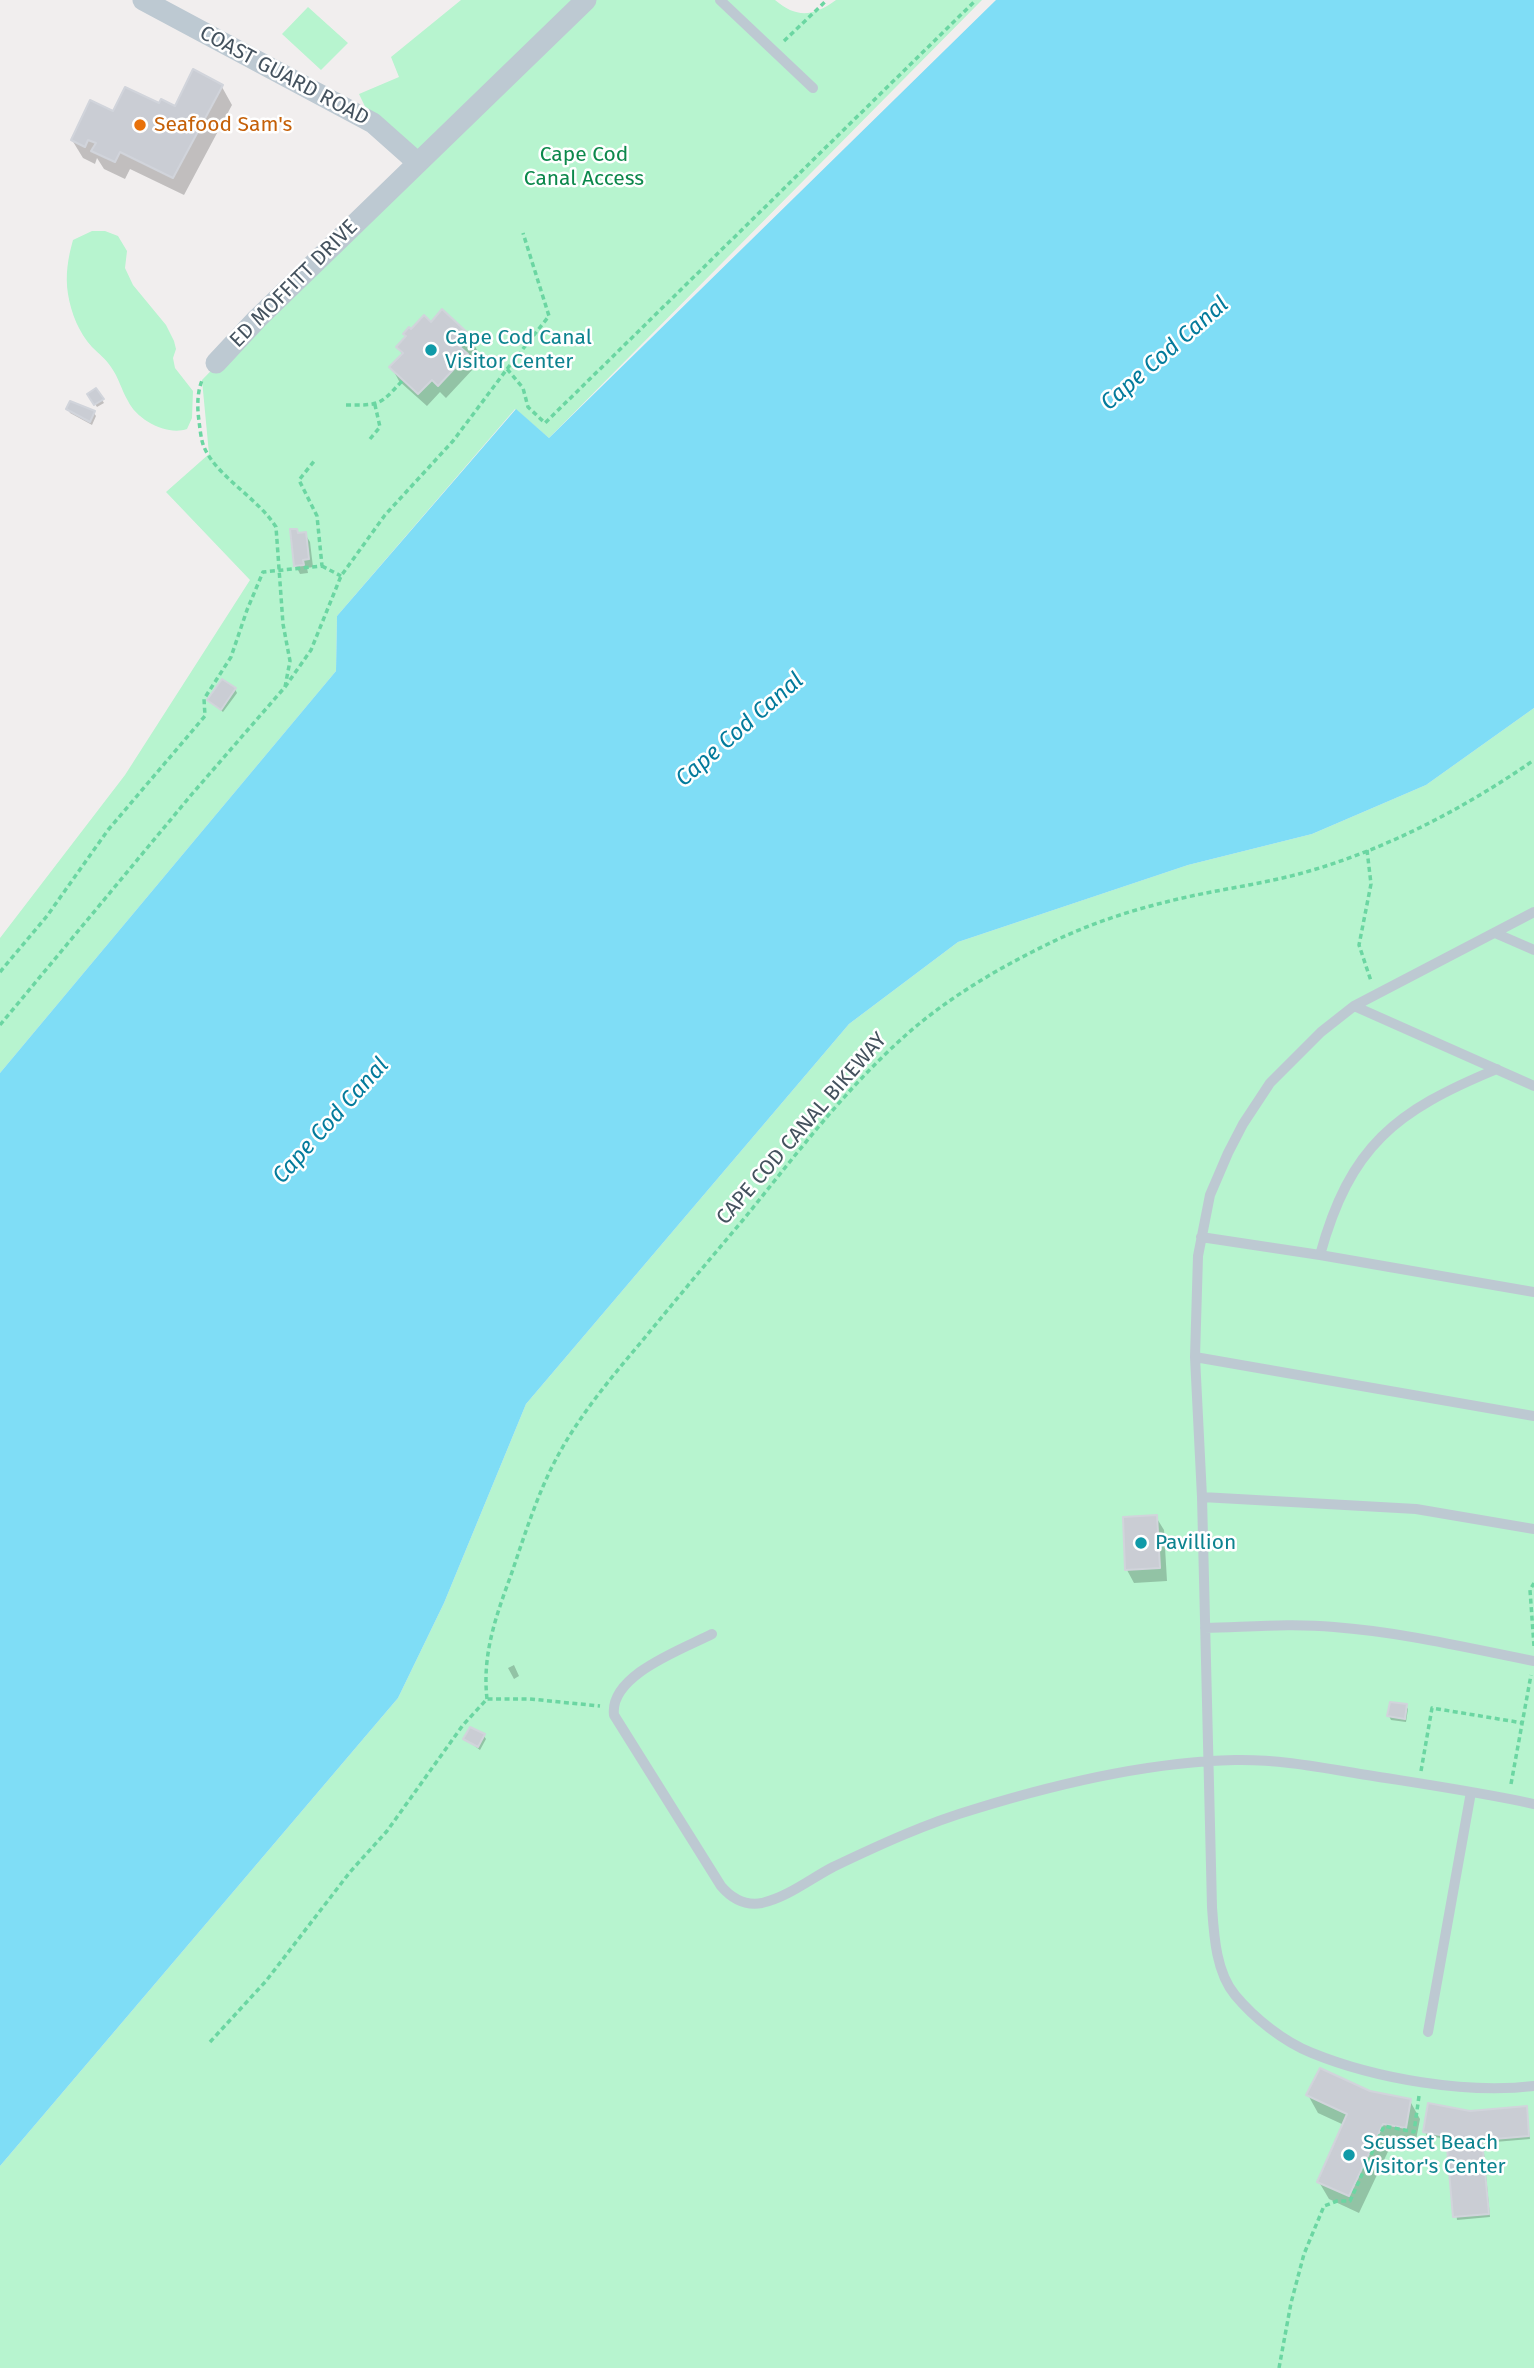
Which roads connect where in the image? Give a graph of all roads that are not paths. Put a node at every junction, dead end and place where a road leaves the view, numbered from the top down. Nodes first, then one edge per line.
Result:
1 (143, 0) edge
2 (586, 0) edge
3 (720, 0) edge
4 (813, 88) dead end
5 (418, 163) junction
6 (216, 363) road end
7 (1534, 912) edge
8 (1495, 933) junction
9 (1534, 950) edge
10 (1354, 1006) junction
11 (1497, 1069) junction
12 (1534, 1086) edge
13 (1201, 1237) junction
14 (1320, 1255) junction
15 (1534, 1292) edge
16 (1195, 1357) junction
17 (1534, 1416) edge
18 (1202, 1497) junction
19 (1534, 1529) edge
20 (1205, 1628) junction
21 (712, 1634) dead end
22 (1534, 1661) edge
23 (1208, 1762) junction
24 (1471, 1791) junction
25 (1534, 1804) edge
26 (1428, 2032) dead end
27 (1534, 2086) edge

1 - 5 street, COAST GUARD ROAD
2 - 5 street, ED MOFFITT DRIVE
3 - 4 lane
5 - 6 street, ED MOFFITT DRIVE
7 - 8 lane
8 - 9 lane
8 - 10 lane
10 - 11 lane
10 - 13 lane
11 - 12 lane
11 - 14 lane
13 - 14 lane
13 - 16 lane
14 - 15 lane
16 - 17 lane
16 - 18 lane
18 - 19 lane
18 - 20 lane
20 - 22 lane
20 - 23 lane
21 - 23 lane
23 - 24 lane
23 - 27 lane
24 - 25 lane
24 - 26 lane

